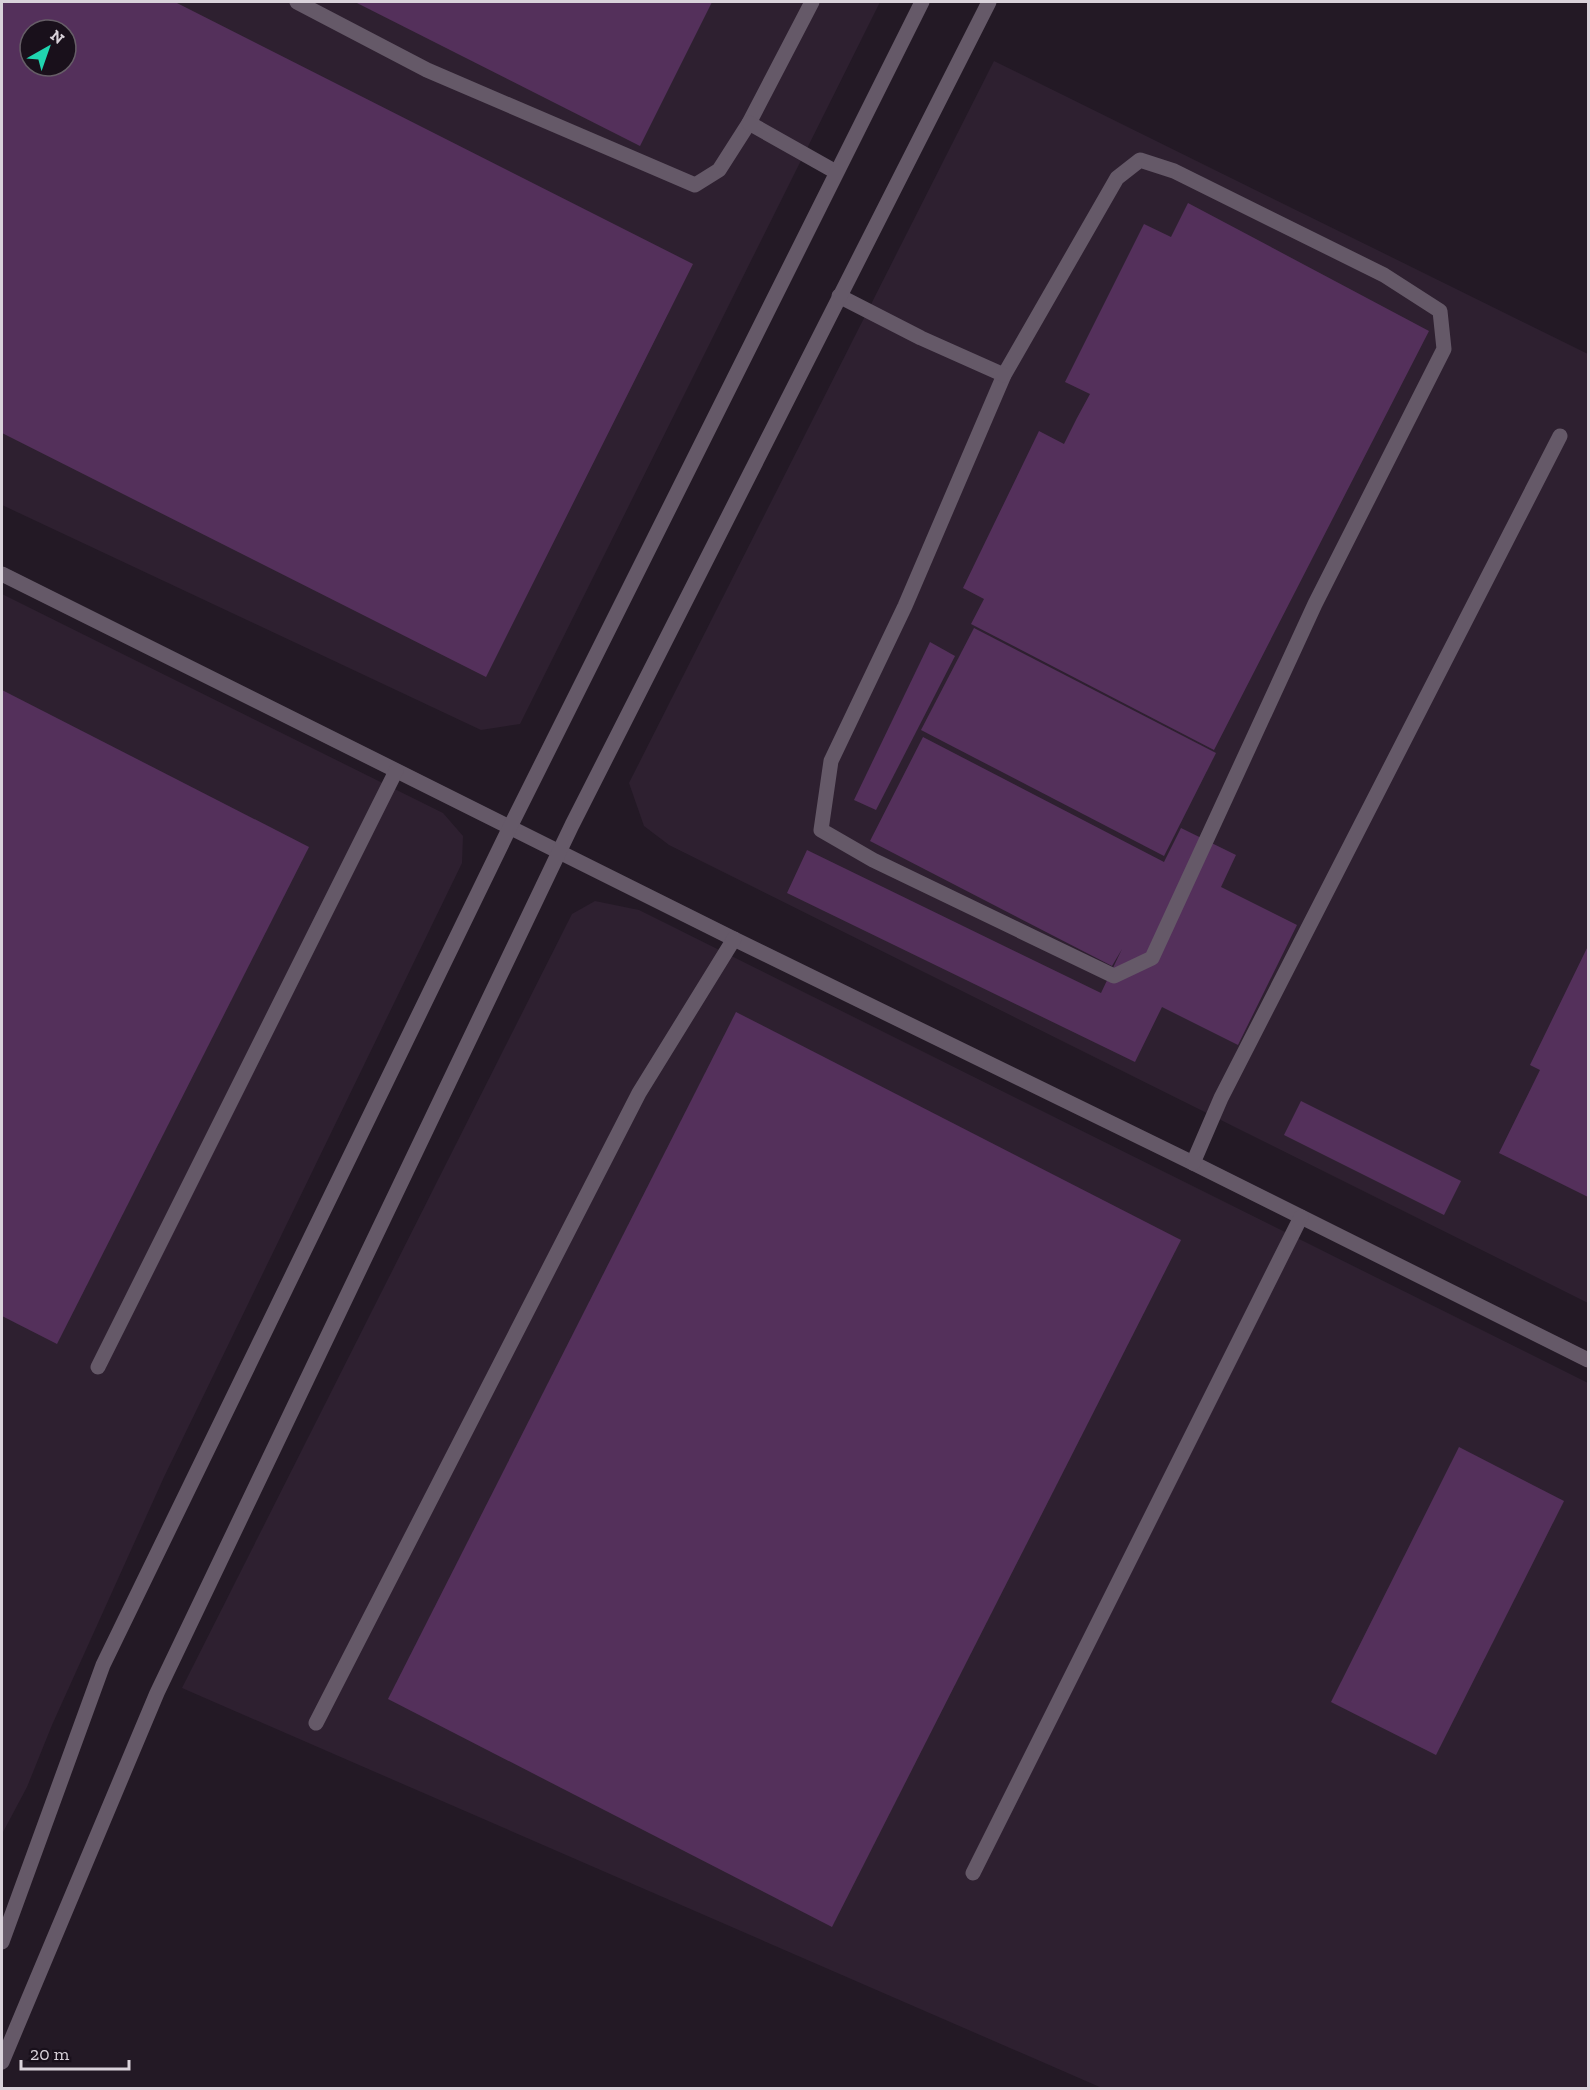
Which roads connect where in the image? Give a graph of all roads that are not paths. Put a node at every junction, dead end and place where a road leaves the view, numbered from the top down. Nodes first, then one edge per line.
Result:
1 (297, 2) edge
2 (812, 2) edge
3 (922, 2) edge
4 (989, 2) edge
5 (749, 123) junction
6 (836, 172) junction
7 (839, 296) junction
8 (1004, 375) junction
9 (1560, 436) dead end
10 (2, 574) edge
11 (396, 771) junction
12 (510, 827) junction
13 (559, 852) junction
14 (734, 939) junction
15 (1193, 1163) junction
16 (1301, 1217) junction
17 (1588, 1360) edge
18 (98, 1367) dead end
19 (316, 1723) dead end
20 (973, 1873) dead end
21 (2, 1942) edge
22 (2, 2062) edge

1 - 5 street
2 - 5 street
3 - 6 street
4 - 7 street
5 - 6 street
6 - 12 street
7 - 8 street
7 - 13 street
8 - 8 street
9 - 15 street
10 - 11 street
11 - 12 street
11 - 18 street
12 - 13 street
12 - 21 street
13 - 14 street
13 - 22 street
14 - 15 street
14 - 19 street
15 - 16 street
16 - 17 street
16 - 20 street

